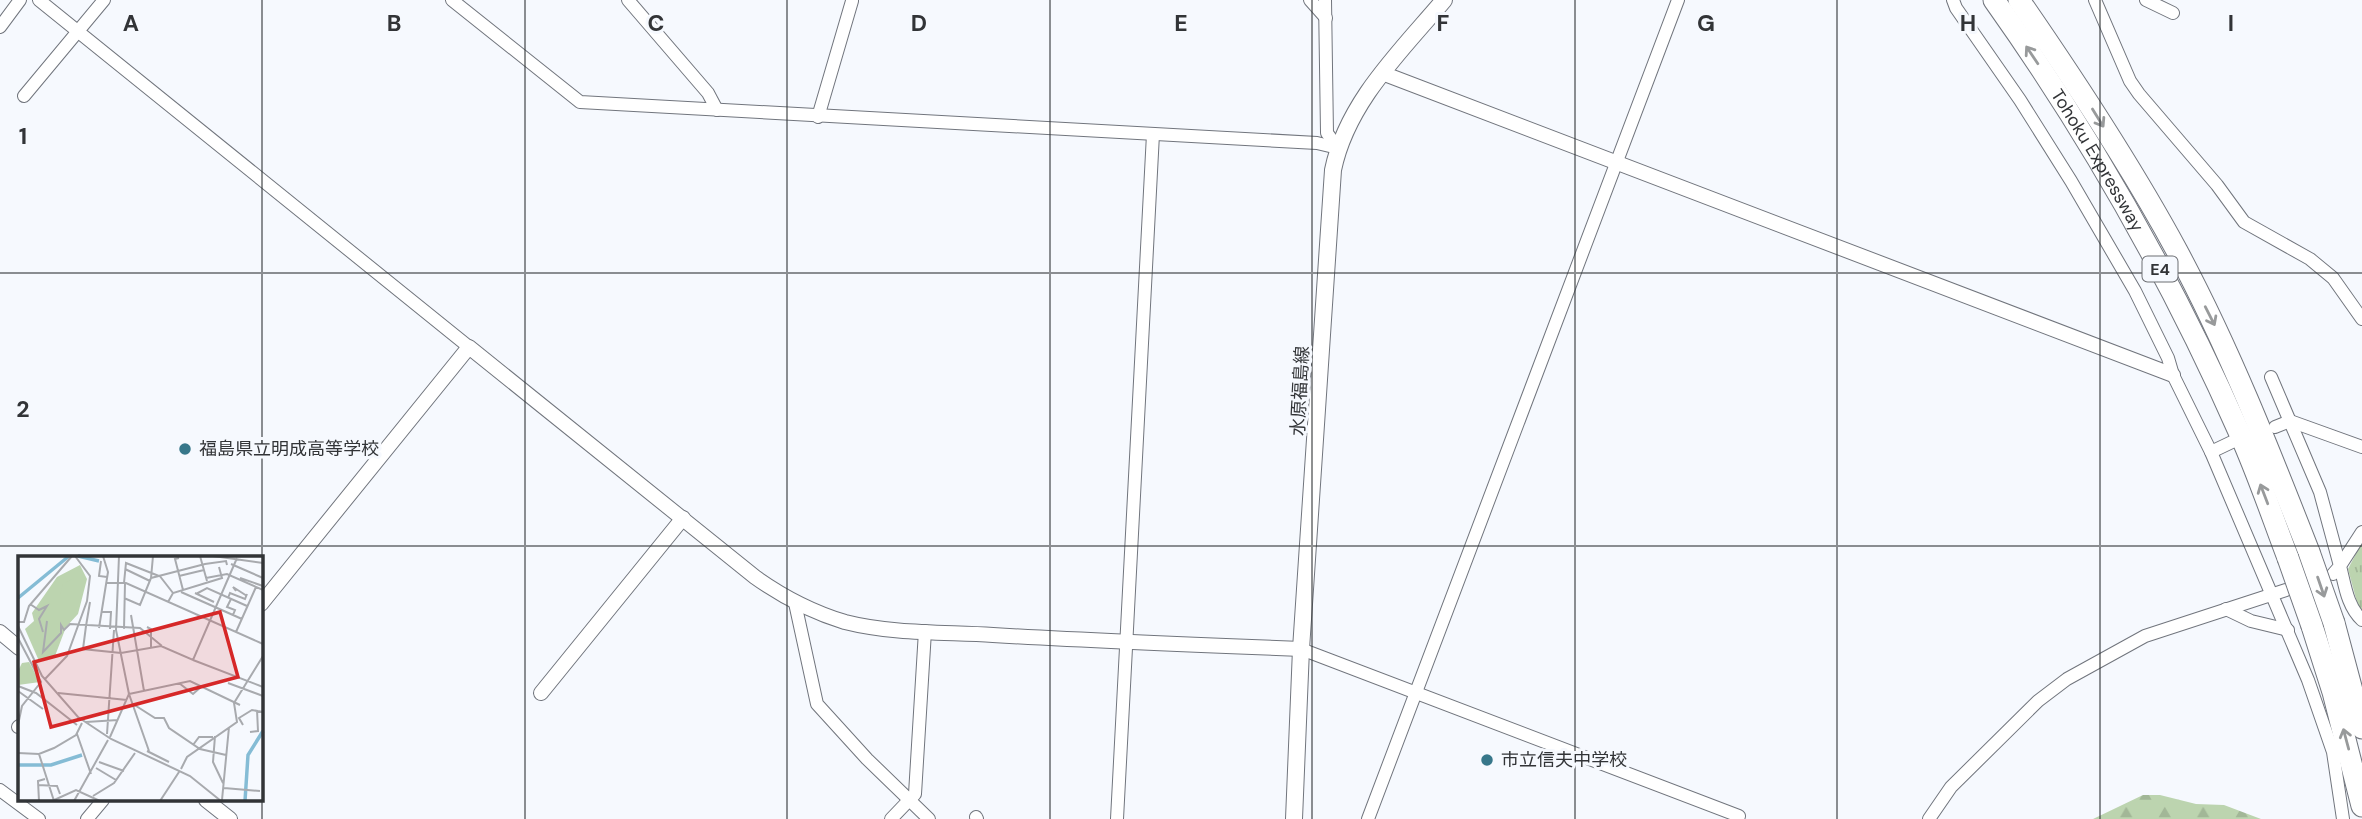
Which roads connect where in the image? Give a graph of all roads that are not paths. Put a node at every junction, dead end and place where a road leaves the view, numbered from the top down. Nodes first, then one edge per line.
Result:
1 (20, 0) edge
2 (39, 0) edge
3 (104, 0) edge
4 (628, 0) edge
5 (1310, 0) edge
6 (1325, 0) edge
7 (1444, 0) edge
8 (1678, 0) edge
9 (1954, 0) edge
10 (1994, 0) edge
11 (2019, 0) edge
12 (2095, 0) edge
13 (2148, 0) edge
14 (456, 1) edge
15 (852, 1) edge
16 (2173, 13) dead end
17 (1326, 18) junction
18 (0, 27) edge
19 (78, 31) junction
20 (1382, 74) junction
21 (24, 96) dead end
22 (717, 110) junction
23 (818, 117) junction
24 (1153, 134) junction
25 (1338, 148) junction
26 (1617, 164) junction
27 (2361, 316) edge
28 (469, 347) junction
29 (2173, 375) junction
30 (2271, 377) dead end
31 (2290, 421) junction
32 (2275, 427) dead end
33 (2234, 441) dead end
34 (2362, 447) edge
35 (2211, 452) junction
36 (682, 518) junction
37 (2362, 532) edge
38 (2299, 555) junction
39 (2337, 570) junction
40 (2286, 590) dead end
41 (2272, 593) junction
42 (262, 603) edge
43 (795, 603) junction
44 (2225, 609) junction
45 (2362, 620) edge
46 (2287, 630) junction
47 (925, 631) junction
48 (0, 632) edge
49 (1126, 643) junction
50 (18, 647) edge
51 (1301, 649) junction
52 (1417, 692) junction
53 (541, 693) dead end
54 (2362, 729) edge
55 (1, 790) edge
56 (101, 802) edge
57 (209, 802) edge
58 (909, 802) junction
59 (2362, 806) edge
60 (38, 819) edge
61 (87, 819) edge
62 (230, 819) edge
63 (891, 819) edge
64 (929, 819) edge
65 (1116, 819) edge
66 (1294, 819) edge
67 (1368, 819) edge
68 (1738, 819) edge
69 (1929, 819) edge
70 (2343, 819) edge

1 - 18 street
2 - 19 street
3 - 19 street
4 - 22 street
5 - 17 street
6 - 17 street
7 - 20 main road, 水原福島線
8 - 26 street
9 - 29 street
38 -> 10 highway, Tohoku Expressway / E4
11 -> 38 highway, Tohoku Expressway / E4
12 - 27 street
13 - 16 street
14 - 22 street
15 - 23 street
17 - 25 street
19 - 21 street
19 - 28 street
20 - 25 main road, 水原福島線
20 - 26 street
22 - 23 street
23 - 24 street
24 - 25 street
24 - 49 street
25 - 51 main road, 水原福島線
26 - 29 street
26 - 52 street
28 - 36 street
28 - 42 street
29 - 35 street
30 - 31 street
31 - 32 street
31 - 34 street
31 - 39 street
33 - 35 street
35 - 41 street
36 - 43 street
36 - 53 street
37 - 39 street
38 -> 54 highway, E4, bridge
59 -> 38 highway, E4, bridge
39 - 45 street
40 - 41 street
41 - 44 street
41 - 46 street
43 - 47 street
43 - 58 street
44 - 46 street
44 - 69 street
46 - 70 street
47 - 49 street
47 - 58 street
48 - 50 street
49 - 51 street
49 - 65 street
51 - 52 street
51 - 66 main road, 水原福島線
52 - 67 street
52 - 68 street
55 - 60 street
56 - 61 street
57 - 62 street
58 - 63 street
58 - 64 street

